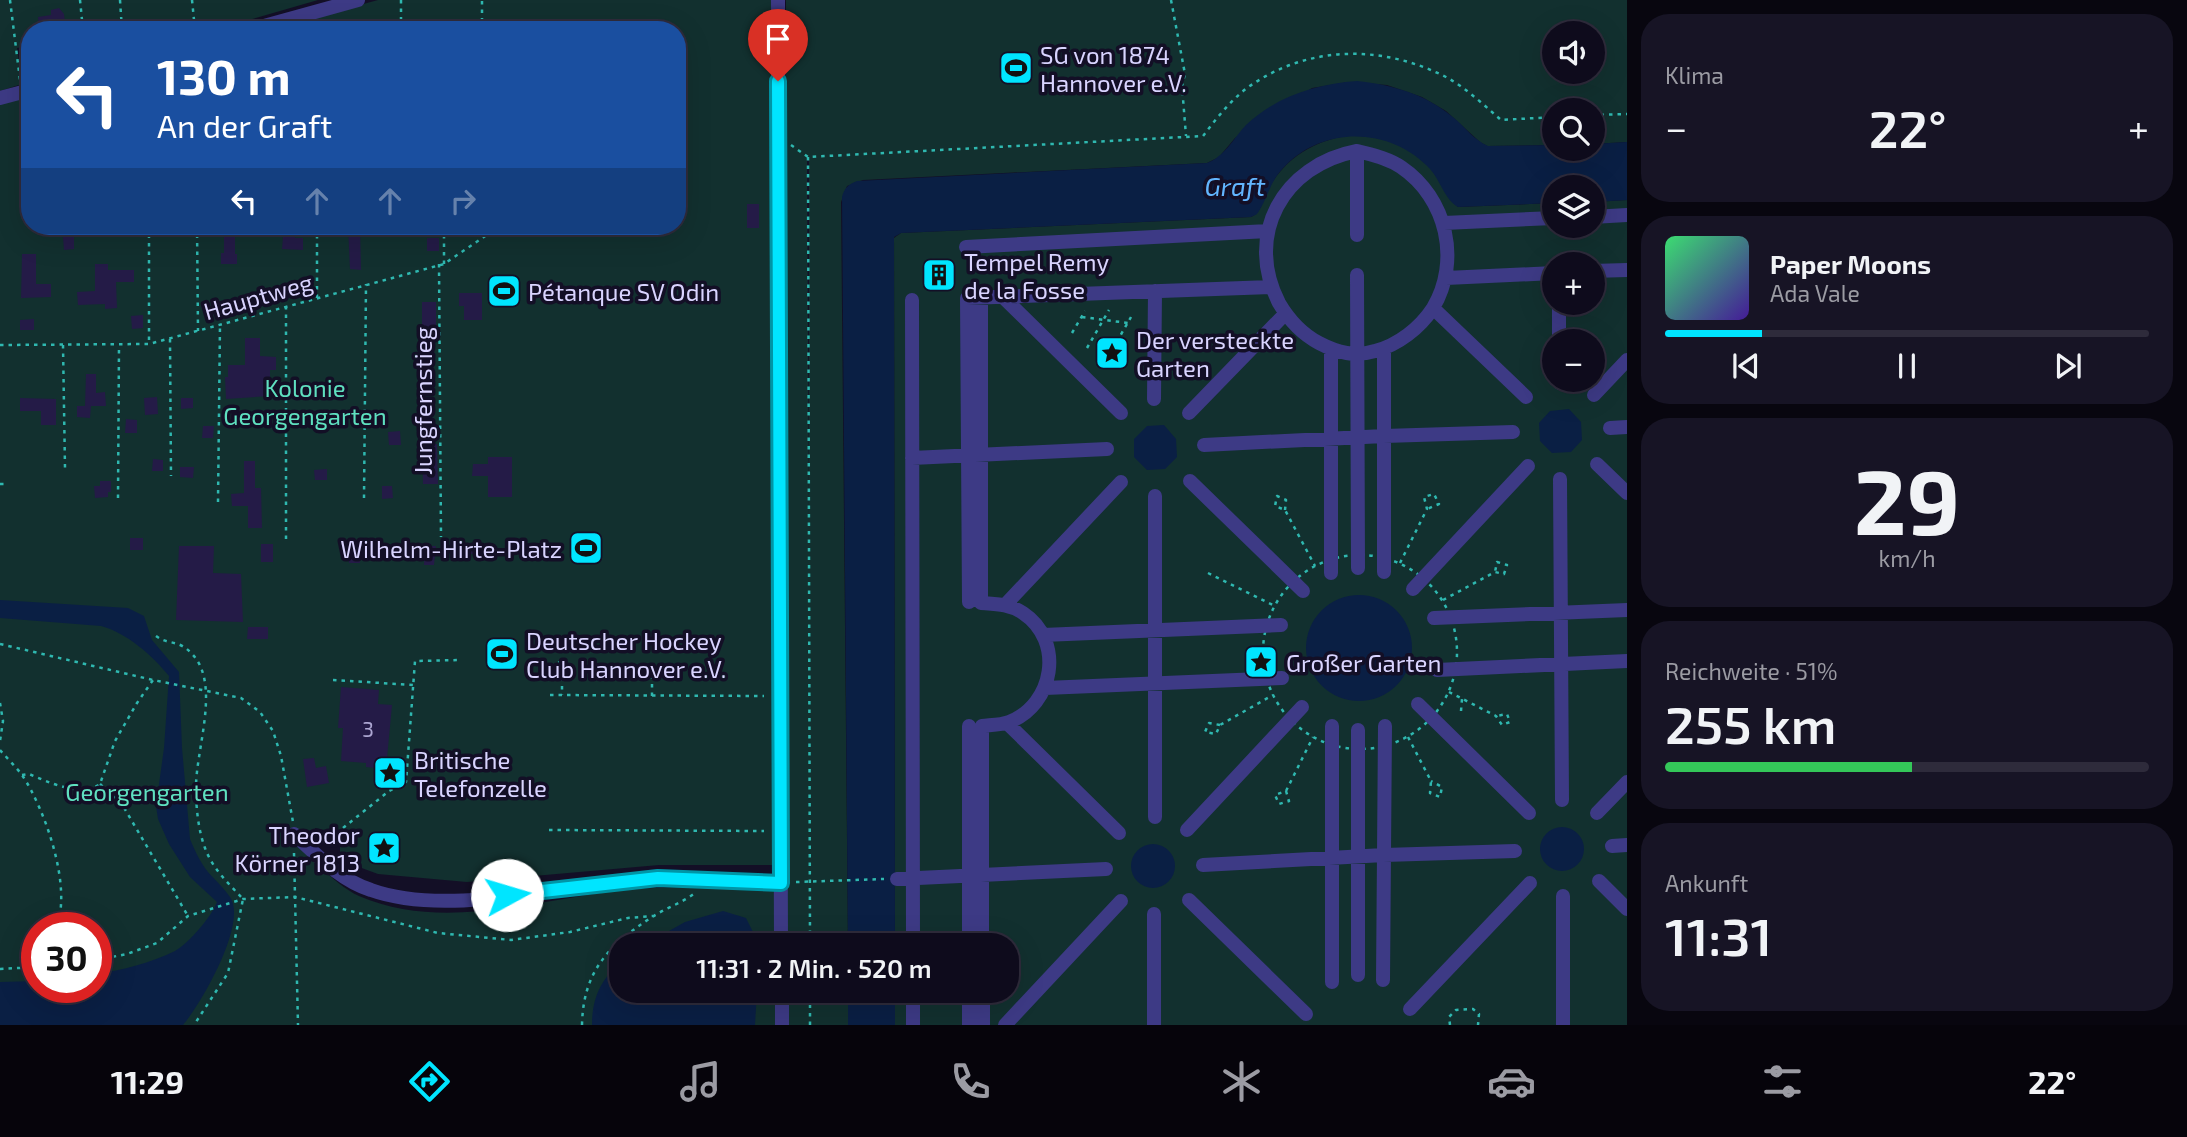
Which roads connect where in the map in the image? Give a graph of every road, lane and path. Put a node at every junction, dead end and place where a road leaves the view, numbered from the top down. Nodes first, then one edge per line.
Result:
1 (10, 0) edge
2 (80, 0) edge
3 (120, 0) edge
4 (192, 0) edge
5 (358, 0) edge
6 (401, 0) edge
7 (482, 0) edge
8 (778, 0) edge
9 (1171, 0) edge
10 (82, 21) edge
11 (121, 21) edge
12 (194, 21) edge
13 (282, 21) edge
14 (401, 21) edge
15 (482, 21) edge
16 (21, 67) edge
17 (21, 92) edge
18 (0, 98) edge
19 (1627, 114) edge
20 (1605, 115) edge
21 (1542, 118) edge
22 (1186, 136) junction
23 (1357, 151) junction
24 (1627, 215) edge
25 (1605, 216) edge
26 (1542, 219) edge
27 (1444, 223) junction
28 (1268, 231) junction
29 (149, 235) edge
30 (197, 235) edge
31 (317, 235) edge
32 (444, 235) edge
33 (486, 235) edge
34 (1357, 235) dead end
35 (966, 247) dead end
36 (439, 264) junction
37 (444, 264) junction
38 (1627, 270) edge
39 (1605, 271) edge
40 (1542, 274) edge
41 (1357, 275) dead end
42 (1446, 278) junction
43 (366, 284) junction
44 (1271, 287) junction
45 (1155, 291) junction
46 (1003, 297) junction
47 (317, 298) junction
48 (912, 300) dead end
49 (286, 306) junction
50 (1433, 308) junction
51 (1109, 310) dead end
52 (1085, 311) dead end
53 (1285, 314) junction
54 (1082, 317) junction
55 (1131, 317) dead end
56 (1103, 320) junction
57 (1128, 323) junction
58 (220, 324) junction
59 (198, 331) junction
60 (1072, 333) dead end
61 (170, 339) junction
62 (149, 344) junction
63 (0, 345) edge
64 (63, 345) junction
65 (119, 345) junction
66 (1087, 348) dead end
67 (1331, 349) junction
68 (1384, 349) junction
69 (1357, 356) junction
70 (1627, 360) edge
71 (1104, 364) dead end
72 (1594, 395) dead end
73 (1527, 397) dead end
74 (1154, 399) dead end
75 (1121, 413) dead end
76 (1189, 413) dead end
77 (1627, 427) edge
78 (1610, 428) dead end
79 (1513, 432) dead end
80 (1384, 436) junction
81 (1357, 439) junction
82 (1331, 440) junction
83 (1204, 445) dead end
84 (1107, 449) dead end
85 (974, 455) junction
86 (912, 458) junction
87 (1597, 464) dead end
88 (1528, 466) dead end
89 (65, 468) dead end
90 (171, 475) dead end
91 (1560, 479) dead end
92 (1191, 481) dead end
93 (1121, 482) dead end
94 (1627, 493) edge
95 (1155, 496) dead end
96 (118, 498) dead end
97 (364, 498) dead end
98 (218, 502) dead end
99 (1427, 509) junction
100 (1285, 510) dead end
101 (441, 537) dead end
102 (286, 539) dead end
103 (1358, 562) junction
104 (1400, 563) junction
105 (1384, 565) junction
106 (1315, 566) junction
107 (1331, 566) junction
108 (1495, 572) dead end
109 (1208, 573) dead end
110 (1423, 578) junction
111 (1298, 586) junction
112 (1413, 589) dead end
113 (1443, 600) junction
114 (969, 602) dead end
115 (1005, 605) junction
116 (1275, 606) junction
117 (1627, 610) edge
118 (1561, 613) junction
119 (1434, 618) dead end
120 (1451, 618) junction
121 (1274, 625) junction
122 (1155, 630) junction
123 (1043, 635) junction
124 (156, 636) dead end
125 (0, 644) edge
126 (460, 660) dead end
127 (559, 661) dead end
128 (652, 662) dead end
129 (1627, 662) edge
130 (1561, 665) junction
131 (1437, 670) dead end
132 (1456, 670) junction
133 (1267, 678) junction
134 (1282, 678) dead end
135 (153, 680) junction
136 (333, 680) dead end
137 (1155, 683) junction
138 (413, 685) junction
139 (1045, 688) junction
140 (207, 690) junction
141 (1449, 692) junction
142 (550, 695) dead end
143 (562, 695) junction
144 (1273, 695) junction
145 (652, 696) junction
146 (764, 696) dead end
147 (1462, 699) junction
148 (0, 703) edge
149 (1418, 704) dead end
150 (1302, 708) dead end
151 (1461, 711) dead end
152 (1496, 716) dead end
153 (1432, 718) junction
154 (1291, 720) junction
155 (1007, 723) junction
156 (1220, 724) dead end
157 (969, 726) dead end
158 (1332, 726) dead end
159 (1385, 726) dead end
160 (1358, 730) dead end
161 (1313, 737) junction
162 (1408, 737) junction
163 (0, 741) edge
164 (1331, 745) junction
165 (1385, 746) junction
166 (1358, 749) junction
167 (0, 750) edge
168 (22, 775) junction
169 (1432, 781) junction
170 (1627, 782) edge
171 (100, 784) junction
172 (1286, 792) dead end
173 (1562, 800) dead end
174 (1597, 813) dead end
175 (1530, 814) dead end
176 (1154, 817) dead end
177 (343, 828) dead end
178 (549, 830) dead end
179 (1187, 830) dead end
180 (764, 831) dead end
181 (1119, 833) dead end
182 (295, 834) junction
183 (1627, 845) edge
184 (1612, 846) dead end
185 (1515, 850) dead end
186 (1384, 855) junction
187 (1358, 857) junction
188 (1332, 859) junction
189 (1203, 865) dead end
190 (1106, 869) dead end
191 (975, 875) junction
192 (913, 878) junction
193 (897, 879) joint
194 (713, 880) junction
195 (1599, 881) dead end
196 (810, 882) junction
197 (781, 883) junction
198 (1530, 883) dead end
199 (295, 897) junction
200 (1563, 897) dead end
201 (243, 899) junction
202 (1189, 900) dead end
203 (1121, 901) dead end
204 (1627, 909) edge
205 (60, 912) edge
206 (1154, 915) dead end
207 (188, 916) junction
208 (653, 916) junction
209 (782, 933) edge
210 (810, 933) edge
211 (913, 933) edge
212 (970, 933) edge
213 (981, 933) edge
214 (112, 957) edge
215 (21, 968) edge
216 (0, 970) edge
217 (1359, 975) dead end
218 (1383, 981) dead end
219 (1332, 982) dead end
220 (782, 1003) edge
221 (810, 1003) edge
222 (913, 1003) edge
223 (969, 1003) edge
224 (983, 1003) edge
225 (1410, 1009) dead end
226 (1306, 1014) dead end
227 (194, 1025) edge
228 (298, 1025) edge
229 (582, 1025) edge
230 (782, 1025) edge
231 (810, 1025) edge
232 (913, 1025) edge
233 (969, 1025) edge
234 (983, 1025) edge
235 (1005, 1025) edge
236 (1154, 1025) edge
237 (1450, 1025) edge
238 (1478, 1025) edge
239 (1563, 1025) edge

1 - 16 path
2 - 10 path
3 - 11 path
4 - 12 path
5 - 13 street
6 - 14 path
7 - 15 path
8 - 197 street
9 - 22 path
17 - 18 street
19 - 20 path
21 - 22 path
22 - 196 path
23 - 27 street
23 - 28 street
23 - 34 street
24 - 25 street
26 - 27 street
27 - 42 street
28 - 35 street
28 - 44 street
29 - 62 path
30 - 59 path
31 - 47 path
32 - 37 path
33 - 37 path
36 - 37 path, Hauptweg
36 - 43 path, Hauptweg
36 - 101 path, Jungfernstieg
38 - 39 street
40 - 42 street
41 - 69 street
42 - 50 street
43 - 47 path, Hauptweg
43 - 97 path
44 - 45 street
44 - 53 street
45 - 46 street
45 - 74 street
46 - 75 street
46 - 85 street
47 - 49 path, Hauptweg
48 - 86 street
49 - 58 path, Hauptweg
49 - 102 path
50 - 68 street
50 - 73 street
51 - 56 path
52 - 54 path
53 - 67 street
53 - 76 street
54 - 56 path
54 - 60 path
55 - 57 path
56 - 57 path
56 - 66 path
57 - 71 path
58 - 59 path, Hauptweg
58 - 98 path
59 - 61 path, Hauptweg
61 - 62 path, Hauptweg
61 - 90 path
62 - 65 path, Hauptweg
63 - 64 path, Hauptweg
64 - 65 path, Hauptweg
64 - 89 path
65 - 96 path
67 - 69 street
67 - 82 street
68 - 69 street
68 - 80 street
69 - 81 street
70 - 72 street
77 - 78 street
79 - 80 street
80 - 81 street
80 - 105 street
81 - 82 street
81 - 103 street
82 - 83 street
82 - 107 street
84 - 85 street
85 - 86 street
85 - 114 street
85 - 115 street
86 - 192 street
87 - 94 street
88 - 110 street
91 - 118 street
92 - 111 street
93 - 115 street
95 - 122 street
99 - 99 path
99 - 104 path
100 - 106 path
103 - 105 path
103 - 107 path
104 - 105 path
104 - 110 path
106 - 107 path
106 - 111 path
108 - 113 path
109 - 116 path
110 - 112 street
110 - 113 path
111 - 116 path
113 - 120 path
115 - 123 street
116 - 121 path
117 - 118 street
118 - 120 street
118 - 130 street
119 - 120 street
120 - 132 path
121 - 122 street
121 - 133 path
122 - 123 street
122 - 137 street
123 - 139 street
124 - 140 path
125 - 135 path
126 - 138 path
127 - 143 path
128 - 145 path
129 - 130 street
130 - 132 street
130 - 173 street
131 - 132 street
132 - 141 path
133 - 134 street
133 - 137 street
133 - 144 path
135 - 140 path
135 - 171 path
136 - 138 path
137 - 139 street
137 - 176 street
138 - 177 path
139 - 155 street
140 - 182 path
140 - 201 path
141 - 147 path
141 - 153 path
142 - 143 path
143 - 145 path
144 - 154 path
144 - 156 path
145 - 146 path
147 - 151 path
147 - 152 path
148 - 163 path
149 - 153 street
150 - 154 street
153 - 162 path
153 - 175 street
154 - 161 path
154 - 179 street
155 - 181 street
155 - 191 street
157 - 191 street
158 - 164 street
159 - 165 street
160 - 166 street
161 - 164 path
161 - 172 path
162 - 165 path
162 - 169 path
164 - 166 path
164 - 188 street
165 - 166 path
165 - 186 street
166 - 187 street
167 - 168 path
168 - 171 path
168 - 205 path
169 - 169 path
170 - 174 street
171 - 207 path
178 - 180 path
182 - 194 street
182 - 199 path
183 - 184 street
185 - 186 street
186 - 187 street
186 - 218 street
187 - 188 street
187 - 217 street
188 - 189 street
188 - 219 street
190 - 191 street
191 - 192 street
191 - 212 street
191 - 213 street
192 - 193 street
192 - 211 street
193 - 196 path
194 - 197 street
194 - 208 path
195 - 204 street
196 - 197 path
196 - 210 path
197 - 209 street
198 - 225 street
199 - 201 path
199 - 208 path
199 - 228 path
200 - 239 street
201 - 207 path
201 - 227 path
202 - 226 street
203 - 235 street
206 - 236 street
207 - 214 path
208 - 229 path
215 - 216 path
220 - 230 street
221 - 231 path
222 - 232 street
223 - 233 street
224 - 234 street
237 - 238 path

